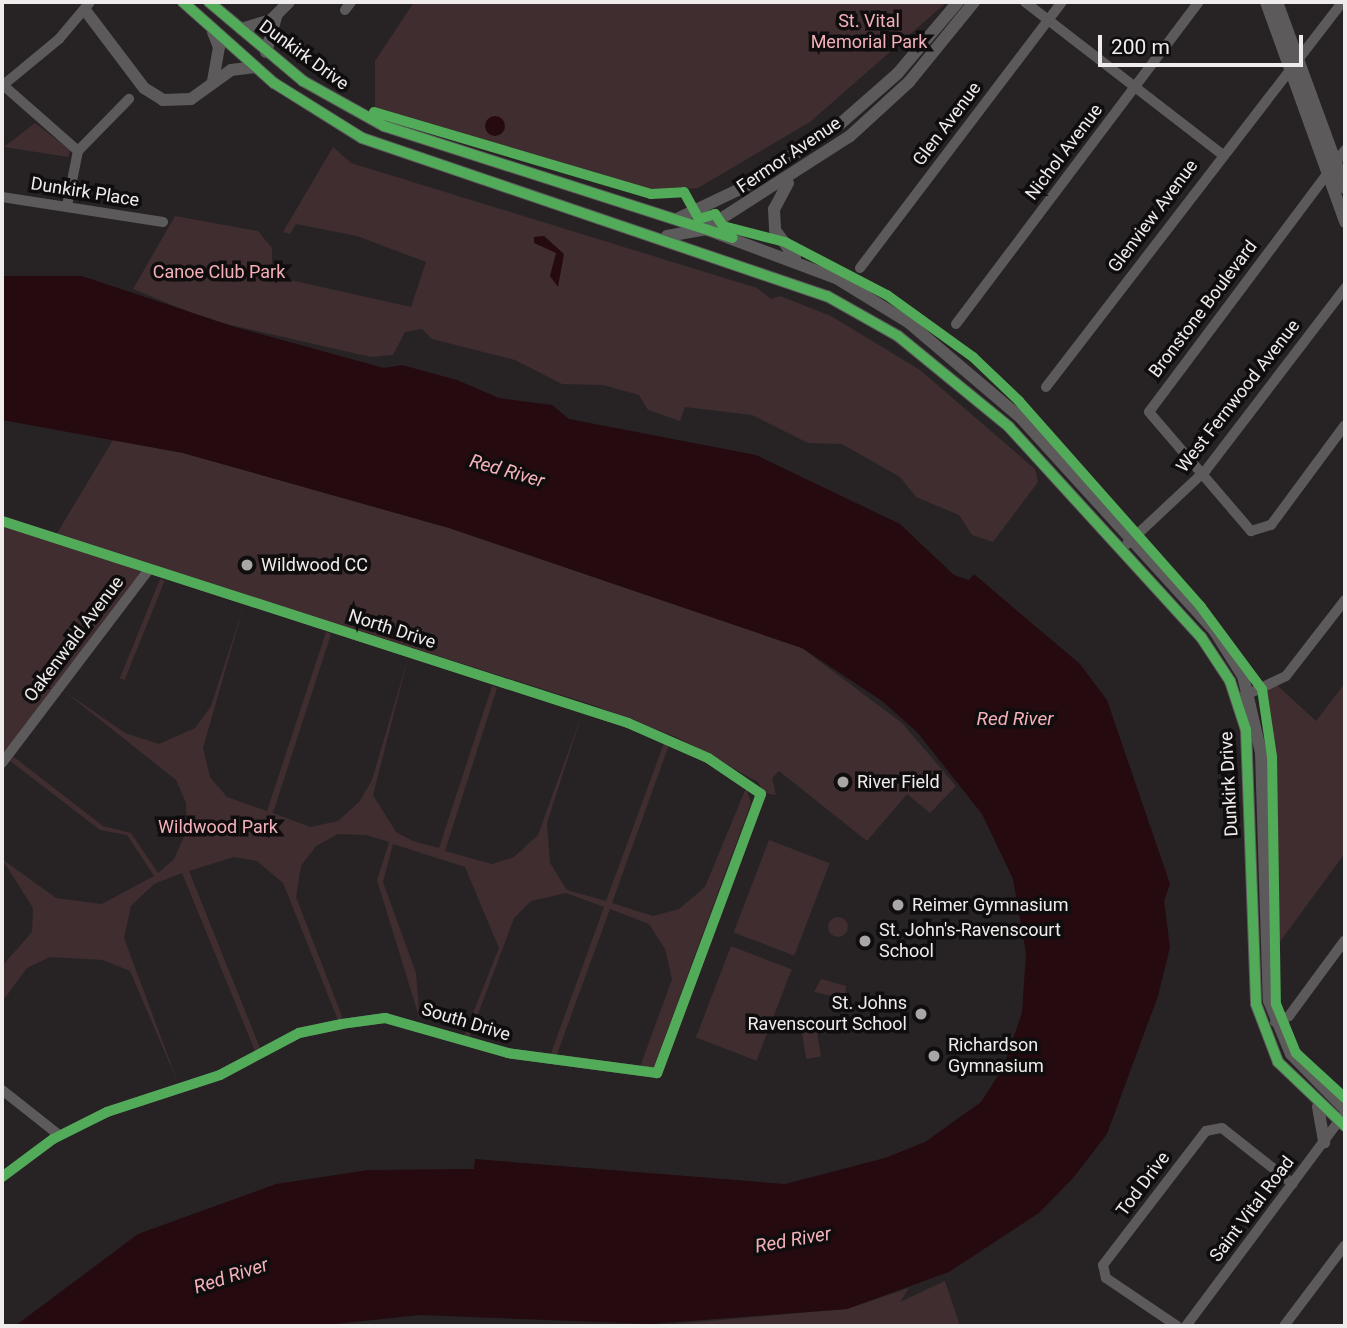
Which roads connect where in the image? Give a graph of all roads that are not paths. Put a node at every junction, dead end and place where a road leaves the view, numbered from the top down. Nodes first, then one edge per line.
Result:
1 (183, 2) edge
2 (209, 2) edge
3 (289, 2) edge
4 (958, 2) edge
5 (974, 2) edge
6 (1025, 2) edge
7 (1062, 2) edge
8 (1199, 2) edge
9 (1266, 2) edge
10 (1277, 2) edge
11 (1342, 2) edge
12 (88, 6) edge
13 (276, 17) junction
14 (1048, 20) junction
15 (209, 26) junction
16 (241, 29) junction
17 (266, 52) junction
18 (1294, 63) junction
19 (256, 67) junction
20 (213, 81) junction
21 (2, 85) edge
22 (1135, 87) junction
23 (129, 99) dead end
24 (858, 109) junction
25 (862, 125) junction
26 (1345, 150) edge
27 (78, 151) junction
28 (1222, 154) junction
29 (1336, 162) junction
30 (799, 173) junction
31 (1327, 174) junction
32 (1345, 188) edge
33 (2, 197) edge
34 (67, 206) junction
35 (674, 219) junction
36 (163, 222) dead end
37 (1345, 222) edge
38 (705, 229) junction
39 (656, 236) junction
40 (797, 261) junction
41 (860, 268) dead end
42 (1345, 288) edge
43 (956, 324) dead end
44 (955, 357) junction
45 (944, 369) junction
46 (1046, 387) dead end
47 (1345, 425) edge
48 (1202, 474) junction
49 (2, 521) edge
50 (1132, 539) junction
51 (1122, 548) junction
52 (149, 569) junction
53 (1345, 600) edge
54 (1244, 697) junction
55 (2, 763) edge
56 (761, 794) joint
57 (1345, 940) edge
58 (1275, 1022) junction
59 (2, 1090) edge
60 (1314, 1100) junction
61 (1344, 1117) edge
62 (59, 1135) junction
63 (1324, 1142) junction
64 (2, 1177) edge
65 (1293, 1184) junction
66 (1345, 1245) edge
67 (1177, 1326) edge
68 (1186, 1326) edge
69 (1284, 1326) edge

1 - 15 main road, Dunkirk Drive
2 - 16 main road, Dunkirk Drive
3 - 13 main road
4 - 24 main road, Fermor Avenue
5 - 25 main road, Fermor Avenue
6 - 14 street
7 - 14 street, Glen Avenue
8 - 22 street, Nichol Avenue
9 - 18 main road
10 - 18 main road
11 - 18 street, Glenview Avenue
12 - 20 main road
12 - 21 street
13 - 16 main road
13 - 17 main road
14 - 22 street
14 - 41 street, Glen Avenue
15 - 19 main road, Dunkirk Drive
15 - 20 main road
16 - 17 main road, Dunkirk Drive
17 - 35 main road, Dunkirk Drive
18 - 28 street, Glenview Avenue
18 - 29 main road
18 - 31 main road
19 - 20 main road
19 - 39 main road, Dunkirk Drive
21 - 27 street
22 - 28 street
22 - 43 street, Nichol Avenue
23 - 27 street
24 - 25 main road
24 - 35 main road, Fermor Avenue
25 - 30 main road, Fermor Avenue
26 - 29 street, Bronstone Boulevard
27 - 34 street
28 - 46 street, Glenview Avenue
29 - 31 street, Bronstone Boulevard
29 - 32 main road
30 - 38 main road, Fermor Avenue
30 - 40 main road
31 - 37 main road
31 - 48 street, Bronstone Boulevard
33 - 34 street, Dunkirk Place
34 - 36 street, Dunkirk Place
35 - 38 main road, Dunkirk Drive
38 - 39 main road, Fermor Avenue
38 - 40 main road, Dunkirk Drive
39 - 45 main road, Dunkirk Drive
40 - 44 main road, Dunkirk Drive
42 - 48 street, West Fernwood Avenue
44 - 45 main road
44 - 50 main road, Dunkirk Drive
45 - 51 main road, Dunkirk Drive
47 - 48 street
48 - 50 street, West Fernwood Avenue
49 - 52 street, North Drive
50 - 51 street, West Fernwood Avenue
50 - 54 main road, Dunkirk Drive
51 - 54 main road, Dunkirk Drive
52 - 55 street, Oakenwald Avenue
52 - 56 street, North Drive
53 - 54 street
54 - 58 main road, Dunkirk Drive
54 - 60 main road, Dunkirk Drive
56 - 62 street, South Drive
57 - 58 street
58 - 61 main road, Dunkirk Drive
59 - 62 street
60 - 61 main road, Dunkirk Drive
60 - 63 main road
61 - 63 street, Saint Vital Road
62 - 64 street, South Drive
63 - 65 street, Saint Vital Road
65 - 67 street, Tod Drive
65 - 68 street, Saint Vital Road
66 - 69 street

